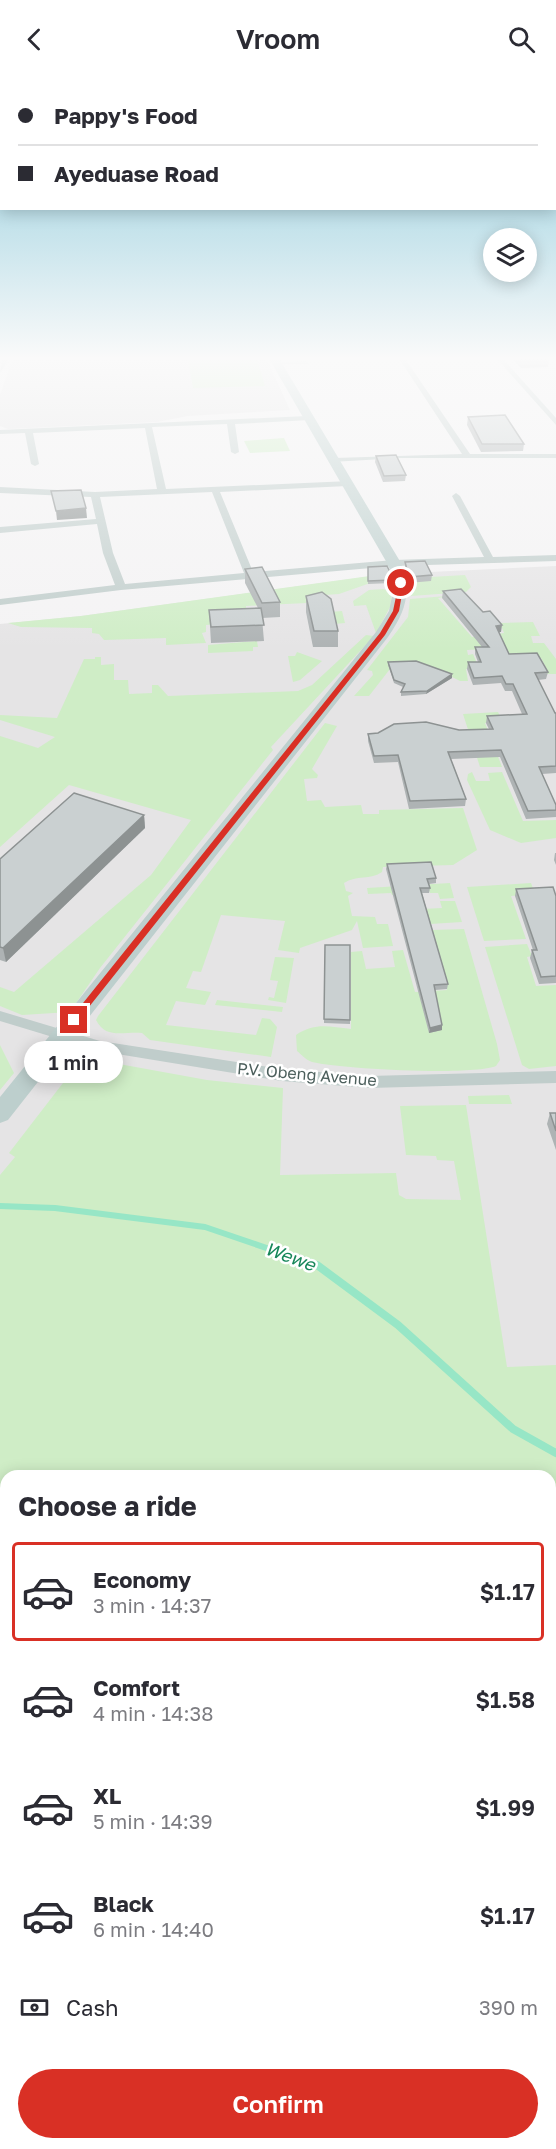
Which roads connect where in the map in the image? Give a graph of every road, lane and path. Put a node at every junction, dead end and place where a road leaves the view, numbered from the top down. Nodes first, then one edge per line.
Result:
1 (34, 457) edge
2 (155, 457) edge
3 (332, 457) edge
4 (423, 457) edge
5 (334, 460) junction
6 (35, 464) dead end
7 (347, 483) junction
8 (215, 489) junction
9 (0, 490) edge
10 (162, 492) junction
11 (94, 495) junction
12 (456, 496) dead end
13 (99, 521) junction
14 (0, 530) edge
15 (556, 558) edge
16 (490, 560) junction
17 (394, 563) junction
18 (249, 574) junction
19 (121, 586) junction
20 (0, 602) edge
21 (0, 1016) edge
22 (61, 1036) junction
23 (556, 1077) edge
24 (0, 1114) edge

1 - 6 street
2 - 10 street
3 - 5 street
4 - 5 street
5 - 7 street
7 - 8 street
7 - 17 street
8 - 10 street
8 - 18 street
9 - 11 street
10 - 11 street
11 - 13 street
12 - 16 street
13 - 14 street
13 - 19 street
15 - 16 street
16 - 17 street
17 - 18 street
17 - 22 street
18 - 19 street
19 - 20 street
21 - 22 street, P.V. Obeng Avenue
22 - 23 street, P.V. Obeng Avenue
22 - 24 street

